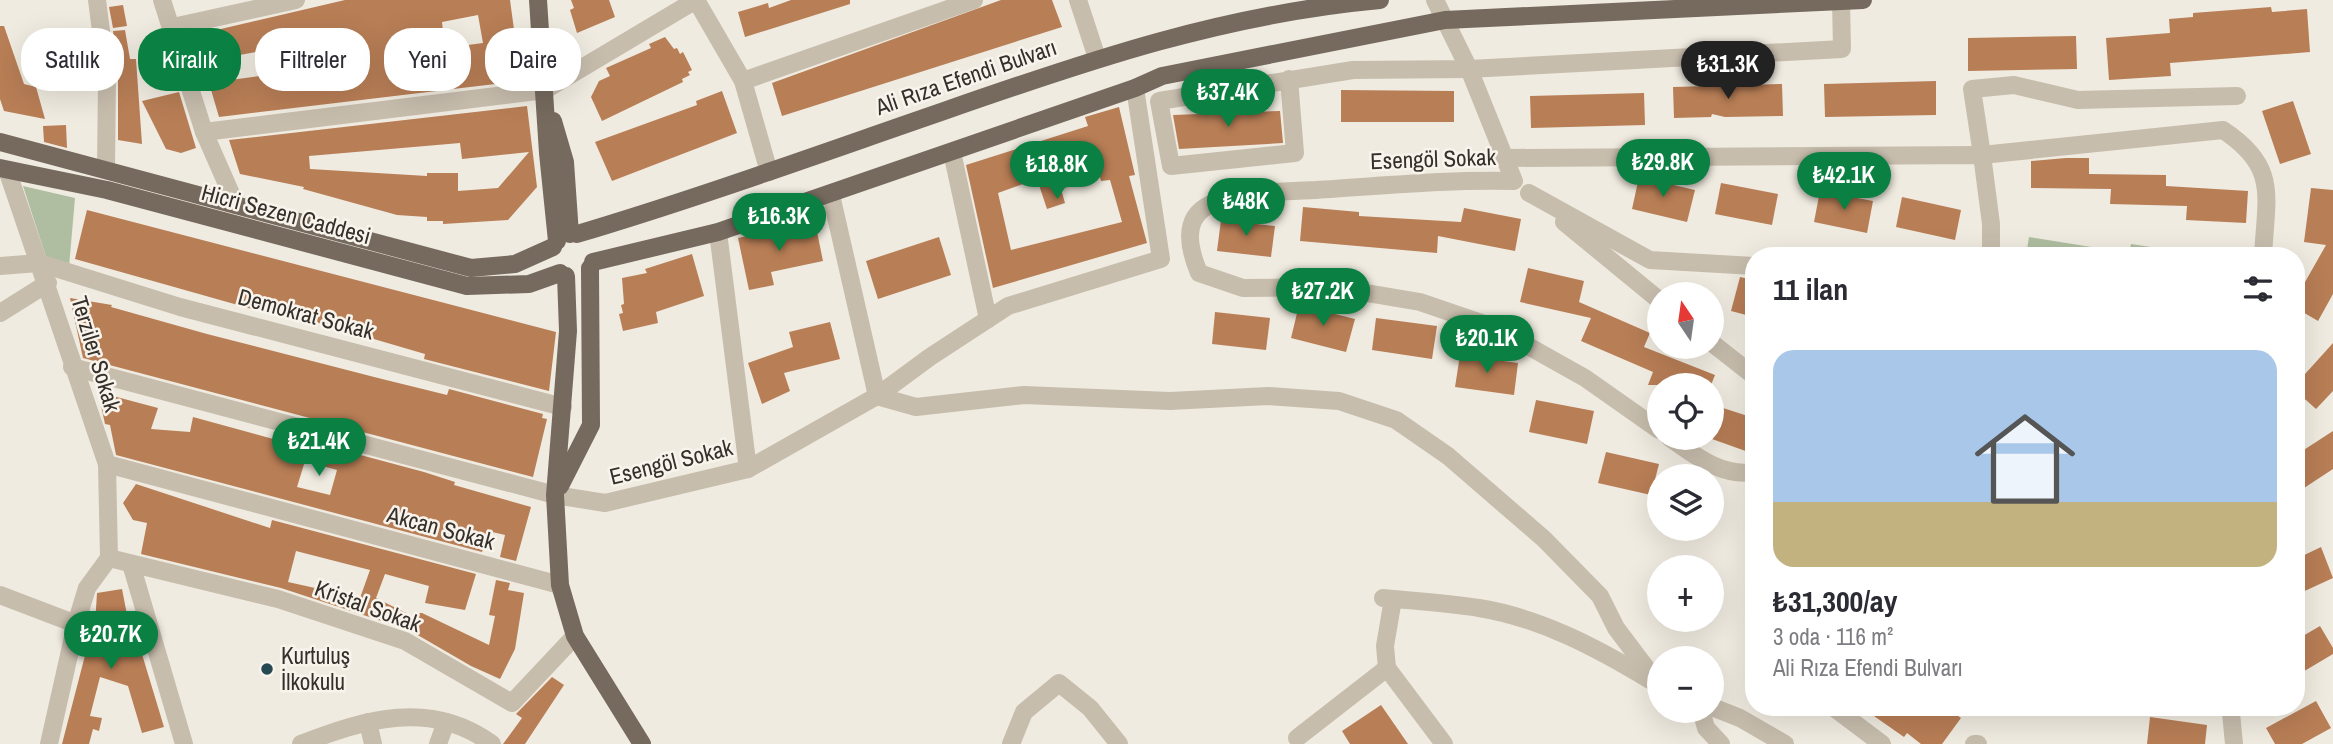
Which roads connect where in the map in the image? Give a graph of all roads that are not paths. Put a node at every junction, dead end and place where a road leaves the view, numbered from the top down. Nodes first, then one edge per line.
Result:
1 (97, 0) edge
2 (162, 0) edge
3 (296, 0) edge
4 (538, 0) edge
5 (696, 0) edge
6 (974, 0) edge
7 (1078, 0) edge
8 (1380, 0) edge
9 (1435, 0) edge
10 (1863, 0) edge
11 (1840, 2) edge
12 (1445, 20) junction
13 (173, 27) junction
14 (540, 28) edge
15 (1097, 58) junction
16 (581, 69) edge
17 (1469, 69) junction
18 (1289, 79) junction
19 (743, 81) junction
20 (1135, 88) junction
21 (537, 91) edge
22 (545, 91) edge
23 (2237, 96) dead end
24 (205, 132) junction
25 (1, 139) edge
26 (952, 152) junction
27 (1982, 155) junction
28 (1506, 158) junction
29 (4, 169) edge
30 (106, 170) junction
31 (769, 172) junction
32 (1514, 181) junction
33 (1529, 193) junction
34 (831, 194) junction
35 (236, 205) junction
36 (718, 232) junction
37 (564, 239) junction
38 (1990, 247) edge
39 (2263, 247) edge
40 (39, 263) junction
41 (592, 265) junction
42 (0, 266) edge
43 (1745, 266) edge
44 (563, 274) junction
45 (48, 283) junction
46 (1647, 290) edge
47 (0, 313) edge
48 (988, 319) junction
49 (1724, 352) edge
50 (72, 367) junction
51 (1745, 369) edge
52 (877, 396) junction
53 (563, 407) junction
54 (1647, 422) edge
55 (1687, 450) edge
56 (107, 464) junction
57 (748, 469) junction
58 (1745, 474) edge
59 (555, 495) junction
60 (109, 558) junction
61 (131, 564) junction
62 (560, 585) junction
63 (0, 595) edge
64 (76, 624) junction
65 (575, 636) junction
66 (1387, 668) junction
67 (1647, 669) edge
68 (1647, 678) edge
69 (1724, 712) edge
70 (1845, 716) edge
71 (2229, 716) edge
72 (368, 722) junction
73 (446, 722) junction
74 (1705, 723) edge
75 (1296, 742) edge
76 (49, 744) edge
77 (184, 744) edge
78 (301, 744) edge
79 (373, 744) edge
80 (438, 744) edge
81 (492, 744) edge
82 (642, 744) edge
83 (1011, 744) edge
84 (1119, 744) edge
85 (1444, 744) edge
86 (1721, 744) edge
87 (1785, 744) edge
88 (1882, 744) edge
89 (2234, 744) edge

1 - 30 street
2 - 13 street
3 - 13 street
4 - 14 main road
5 - 16 street
5 - 19 street
6 - 19 street
7 - 15 street
8 - 15 main road, Ali Rıza Efendi Bulvarı
9 - 12 street, Esengöl Sokak
10 - 11 main road
11 - 12 main road
11 - 17 street
12 - 17 street, Esengöl Sokak
12 - 20 main road
13 - 24 street
15 - 31 main road, Ali Rıza Efendi Bulvarı
17 - 18 street
17 - 28 street, Esengöl Sokak
18 - 18 street
19 - 31 street
20 - 26 main road
20 - 48 street, Esengöl Sokak
21 - 24 street
22 - 37 main road
23 - 27 street
24 - 35 street
25 - 30 main road, Ali Rıza Efendi Bulvarı
26 - 34 main road
26 - 48 street
27 - 28 street
27 - 38 street
27 - 39 street
28 - 32 street, Esengöl Sokak
29 - 40 street, Terziler Sokak
29 - 44 main road, Hicri Sezen Caddesi
30 - 35 main road, Ali Rıza Efendi Bulvarı
31 - 37 main road, Ali Rıza Efendi Bulvarı
32 - 33 street
32 - 54 street, Esengöl Sokak
33 - 43 street
33 - 46 street
34 - 36 main road
34 - 52 street
35 - 37 main road, Ali Rıza Efendi Bulvarı
36 - 41 main road
36 - 57 street
37 - 41 main road
37 - 44 main road
40 - 42 street
40 - 45 street, Terziler Sokak
40 - 53 street, Demokrat Sokak
41 - 44 main road
41 - 59 main road
44 - 53 main road
45 - 47 street
45 - 50 street, Terziler Sokak
48 - 52 street, Esengöl Sokak
49 - 51 street
50 - 56 street, Terziler Sokak
50 - 59 street, Esengöl Sokak
52 - 57 street, Esengöl Sokak
52 - 67 street
53 - 59 main road
55 - 58 street
56 - 60 street, Terziler Sokak
56 - 62 street, Akcan Sokak
57 - 59 street, Esengöl Sokak
59 - 62 main road
60 - 61 street, Kristal Sokak
60 - 64 street
61 - 65 street, Kristal Sokak
61 - 77 street
62 - 65 main road
63 - 64 street
64 - 76 street
65 - 82 main road
66 - 68 street
66 - 75 street
66 - 85 street
69 - 87 street
70 - 88 street
71 - 89 street
72 - 73 street
72 - 78 street
72 - 79 street
73 - 80 street
73 - 81 street
74 - 86 street
83 - 84 street

